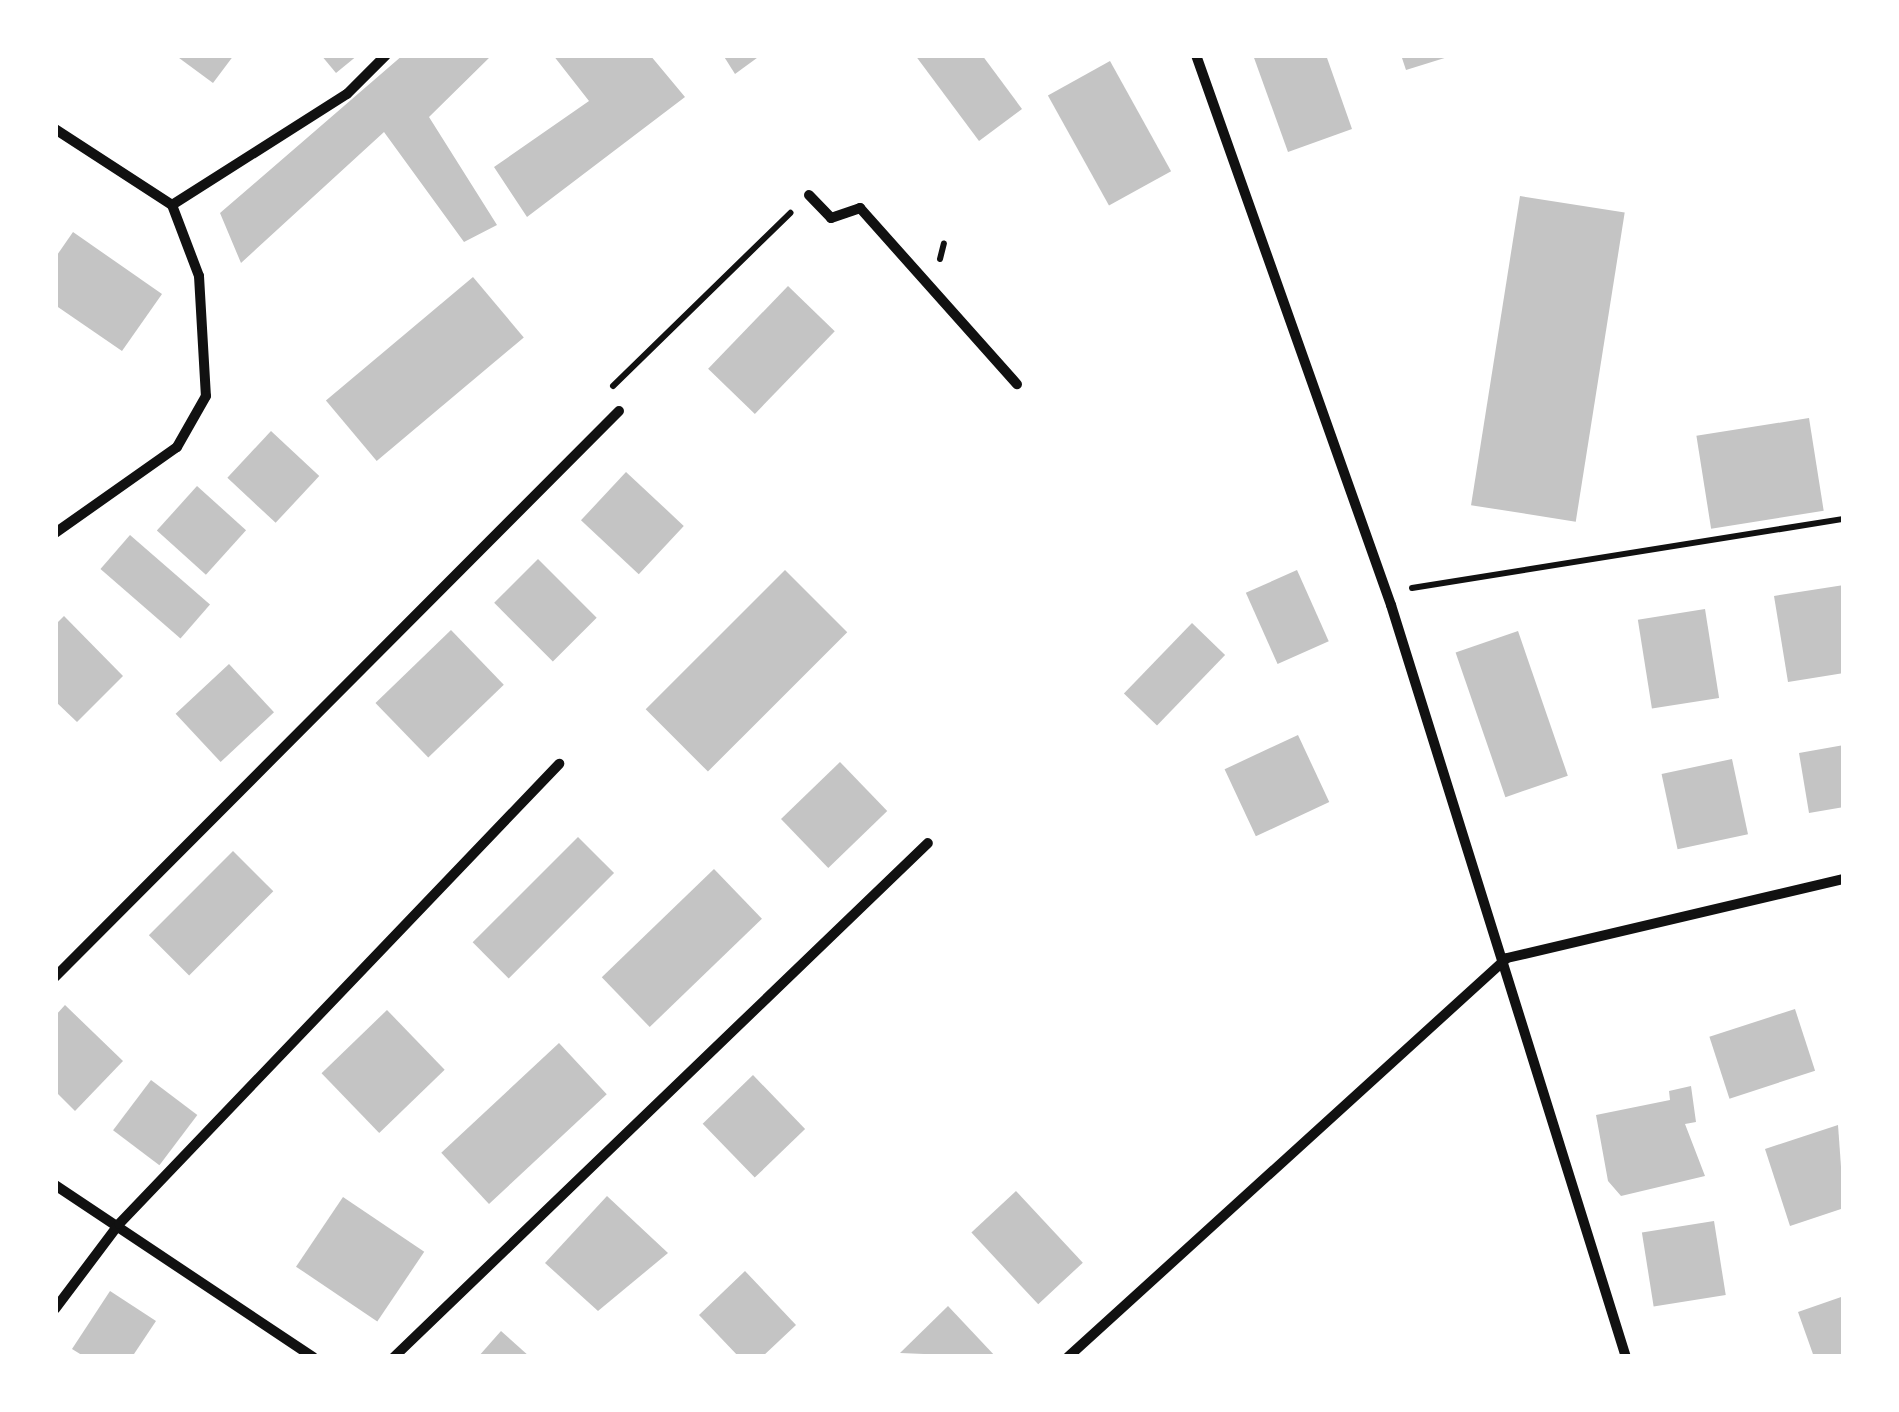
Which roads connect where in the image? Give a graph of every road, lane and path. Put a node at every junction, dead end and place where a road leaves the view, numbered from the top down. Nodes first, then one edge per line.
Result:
1 (386, 55) edge
2 (1196, 55) edge
3 (55, 129) edge
4 (809, 195) joint
5 (172, 205) junction
6 (1017, 384) dead end
7 (619, 411) joint
8 (1844, 518) edge
9 (55, 533) edge
10 (1386, 592) junction
11 (559, 764) dead end
12 (928, 843) dead end
13 (1844, 879) edge
14 (1506, 958) junction
15 (55, 977) edge
16 (55, 1186) edge
17 (118, 1224) junction
18 (55, 1309) edge
19 (1624, 1356) edge
20 (313, 1357) edge
21 (394, 1357) edge
22 (1068, 1357) edge

1 - 5 street
2 - 10 street
3 - 5 street
4 - 6 street
4 - 7 path
5 - 9 street
7 - 15 street
8 - 10 path
10 - 14 street
11 - 17 street
12 - 21 street
13 - 14 street
14 - 19 street
14 - 22 street
16 - 17 street
17 - 18 street
17 - 20 street

